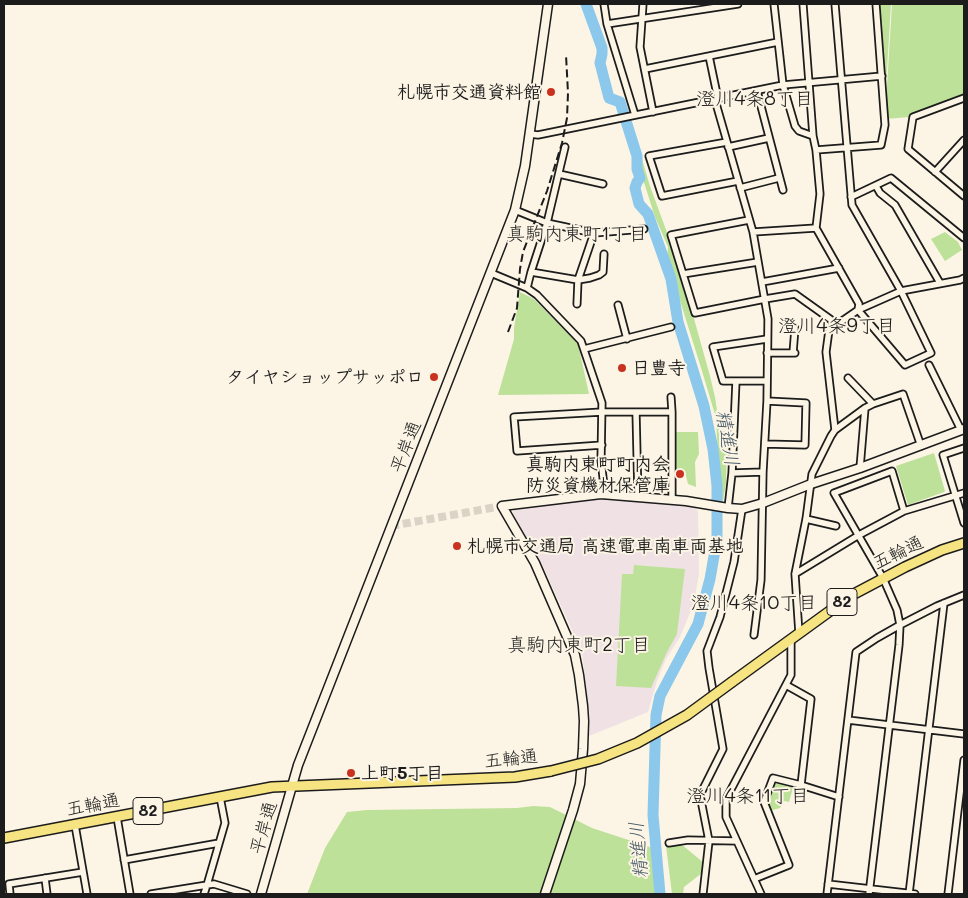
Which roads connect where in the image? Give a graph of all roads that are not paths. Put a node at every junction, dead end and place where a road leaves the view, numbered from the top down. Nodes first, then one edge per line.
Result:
1 (548, 4) edge
2 (604, 4) edge
3 (644, 4) edge
4 (738, 4) edge
5 (774, 4) edge
6 (803, 4) edge
7 (835, 4) edge
8 (876, 4) edge
9 (642, 18) junction
10 (607, 24) junction
11 (778, 42) junction
12 (709, 56) junction
13 (645, 69) junction
14 (882, 76) junction
15 (842, 79) junction
16 (810, 82) junction
17 (783, 85) junction
18 (757, 91) junction
19 (964, 98) edge
20 (717, 99) junction
21 (654, 112) junction
22 (633, 116) junction
23 (530, 134) junction
24 (813, 136) junction
25 (769, 138) junction
26 (964, 140) edge
27 (728, 144) junction
28 (565, 147) dead end
29 (847, 147) junction
30 (816, 150) junction
31 (935, 172) junction
32 (559, 174) junction
33 (779, 178) junction
34 (738, 181) junction
35 (603, 184) dead end
36 (876, 186) junction
37 (740, 188) junction
38 (783, 190) dead end
39 (964, 196) edge
40 (851, 197) junction
41 (515, 210) junction
42 (749, 220) junction
43 (547, 223) junction
44 (816, 228) junction
45 (644, 229) dead end
46 (753, 232) junction
47 (594, 233) junction
48 (964, 238) edge
49 (604, 254) dead end
50 (758, 262) junction
51 (839, 268) junction
52 (532, 272) junction
53 (491, 273) junction
54 (683, 274) junction
55 (964, 278) edge
56 (578, 280) junction
57 (762, 282) junction
58 (940, 284) junction
59 (527, 288) junction
60 (901, 291) junction
61 (765, 298) junction
62 (578, 304) dead end
63 (618, 305) dead end
64 (858, 310) junction
65 (837, 324) junction
66 (672, 327) dead end
67 (795, 328) dead end
68 (627, 338) junction
69 (767, 339) junction
70 (584, 349) junction
71 (767, 353) junction
72 (929, 365) dead end
73 (848, 378) dead end
74 (736, 381) junction
75 (766, 381) junction
76 (671, 397) dead end
77 (766, 401) junction
78 (873, 404) junction
79 (865, 408) junction
80 (602, 412) junction
81 (636, 412) junction
82 (672, 412) junction
83 (836, 430) junction
84 (963, 430) edge
85 (765, 444) junction
86 (602, 445) junction
87 (921, 446) junction
88 (964, 448) edge
89 (860, 468) junction
90 (763, 472) junction
91 (732, 473) junction
92 (810, 484) junction
93 (964, 492) edge
94 (605, 495) junction
95 (954, 495) junction
96 (638, 497) junction
97 (672, 499) junction
98 (763, 503) junction
99 (726, 508) junction
100 (742, 509) junction
101 (904, 512) junction
102 (806, 519) junction
103 (964, 524) edge
104 (836, 526) dead end
105 (860, 535) junction
106 (964, 543) edge
107 (795, 574) junction
108 (884, 578) junction
109 (964, 595) edge
110 (944, 603) junction
111 (900, 624) junction
112 (799, 634) junction
113 (754, 635) dead end
114 (791, 640) junction
115 (786, 685) junction
116 (848, 720) junction
117 (890, 724) junction
118 (929, 730) junction
119 (964, 734) edge
120 (964, 760) edge
121 (801, 785) junction
122 (292, 786) junction
123 (963, 789) edge
124 (220, 797) junction
125 (838, 797) junction
126 (117, 817) junction
127 (75, 825) junction
128 (4, 838) edge
129 (709, 841) junction
130 (736, 841) junction
131 (219, 843) junction
132 (669, 843) dead end
133 (124, 860) junction
134 (83, 872) junction
135 (45, 878) junction
136 (754, 879) junction
137 (828, 884) junction
138 (207, 885) junction
139 (869, 891) edge
140 (10, 894) edge
141 (47, 894) edge
142 (87, 894) edge
143 (130, 894) edge
144 (151, 894) edge
145 (204, 894) edge
146 (247, 894) edge
147 (262, 894) edge
148 (544, 894) edge
149 (703, 894) edge
150 (760, 894) edge
151 (827, 894) edge
152 (912, 894) edge
153 (948, 894) edge

1 - 23 street, 平岸通
2 - 10 street
3 - 9 street
4 - 9 street
5 - 11 street
6 - 16 street
7 - 15 street
8 - 14 street
9 - 10 street
9 - 13 street
10 - 22 street
11 - 12 street
11 - 17 street
12 - 13 street
12 - 20 street
13 - 21 street
14 - 15 street
14 - 29 street
15 - 16 street
15 - 29 street
16 - 17 street
16 - 24 street
17 - 18 street
17 - 24 street
18 - 20 street
18 - 25 street
19 - 31 street
20 - 21 street
20 - 27 street
21 - 22 street
22 - 23 street
23 - 41 street, 平岸通
24 - 30 street
25 - 27 street
25 - 33 street
26 - 31 street
27 - 34 street
27 - 34 street
28 - 32 street
29 - 30 street
29 - 40 street
30 - 44 street
31 - 39 street
32 - 35 street
32 - 43 street
33 - 37 street
33 - 38 street
34 - 37 street
36 - 40 street
36 - 48 street
36 - 58 street
37 - 42 street
40 - 60 street
41 - 43 street
41 - 53 street, 平岸通
42 - 46 street
42 - 54 street
43 - 47 street
43 - 52 street
44 - 46 street
44 - 51 street
45 - 47 street
46 - 50 street
47 - 56 street
49 - 56 street
50 - 54 street
50 - 57 street
51 - 57 street
51 - 64 street
52 - 56 street
52 - 59 street
53 - 59 street
53 - 122 street, 平岸通
54 - 61 street
55 - 58 street
56 - 62 street
57 - 61 street
58 - 60 street
59 - 70 street
60 - 64 street
60 - 64 street
61 - 65 street
61 - 69 street
63 - 68 street
64 - 65 street
65 - 83 street
66 - 68 street
67 - 71 street
68 - 70 street
69 - 71 street
69 - 74 street
70 - 80 street
71 - 75 street
72 - 84 street
73 - 78 street
74 - 75 street
74 - 91 street
75 - 77 street
76 - 82 street
77 - 85 street
77 - 85 street
78 - 79 street
78 - 87 street
79 - 83 street
79 - 89 street
80 - 81 street
80 - 86 street
80 - 86 street
81 - 82 street
81 - 96 street
82 - 97 street
83 - 92 street
84 - 87 street
85 - 90 street
86 - 94 street
87 - 89 street
88 - 95 street
89 - 92 street
90 - 91 street
90 - 98 street
91 - 99 street
92 - 98 street
92 - 102 street
93 - 95 street
94 - 96 street
94 - 148 street
95 - 101 street
95 - 103 street
96 - 97 street
97 - 99 street
98 - 100 street
98 - 113 street
99 - 100 street
100 - 129 street
101 - 105 street
101 - 105 street
102 - 104 street
102 - 107 street
105 - 107 street
105 - 108 street
106 - 108 main road, 五輪通 / 82
107 - 112 street
108 - 111 street
108 - 112 main road, 五輪通 / 82
109 - 110 street
110 - 111 street
110 - 118 street
111 - 116 street
111 - 117 street
112 - 114 main road, 五輪通 / 82
114 - 115 street
114 - 122 main road, 五輪通 / 82, bridge
115 - 121 street
115 - 130 street
116 - 117 street
116 - 125 street
117 - 118 street
117 - 139 street
118 - 119 street
118 - 152 street
120 - 123 street
121 - 125 street
121 - 136 street
122 - 124 main road, 五輪通 / 82
122 - 147 street, 平岸通
123 - 153 street
124 - 126 main road, 五輪通 / 82
124 - 131 street
125 - 137 street
126 - 127 main road, 五輪通 / 82
126 - 133 street
127 - 128 main road, 五輪通 / 82
127 - 134 street
129 - 130 street
129 - 132 street
129 - 149 street
130 - 136 street
131 - 133 street
131 - 138 street
133 - 143 street
134 - 135 street
134 - 142 street
135 - 140 street
135 - 141 street
136 - 150 street
137 - 139 street
137 - 151 street
138 - 144 street
138 - 145 street
138 - 146 street
139 - 152 street

